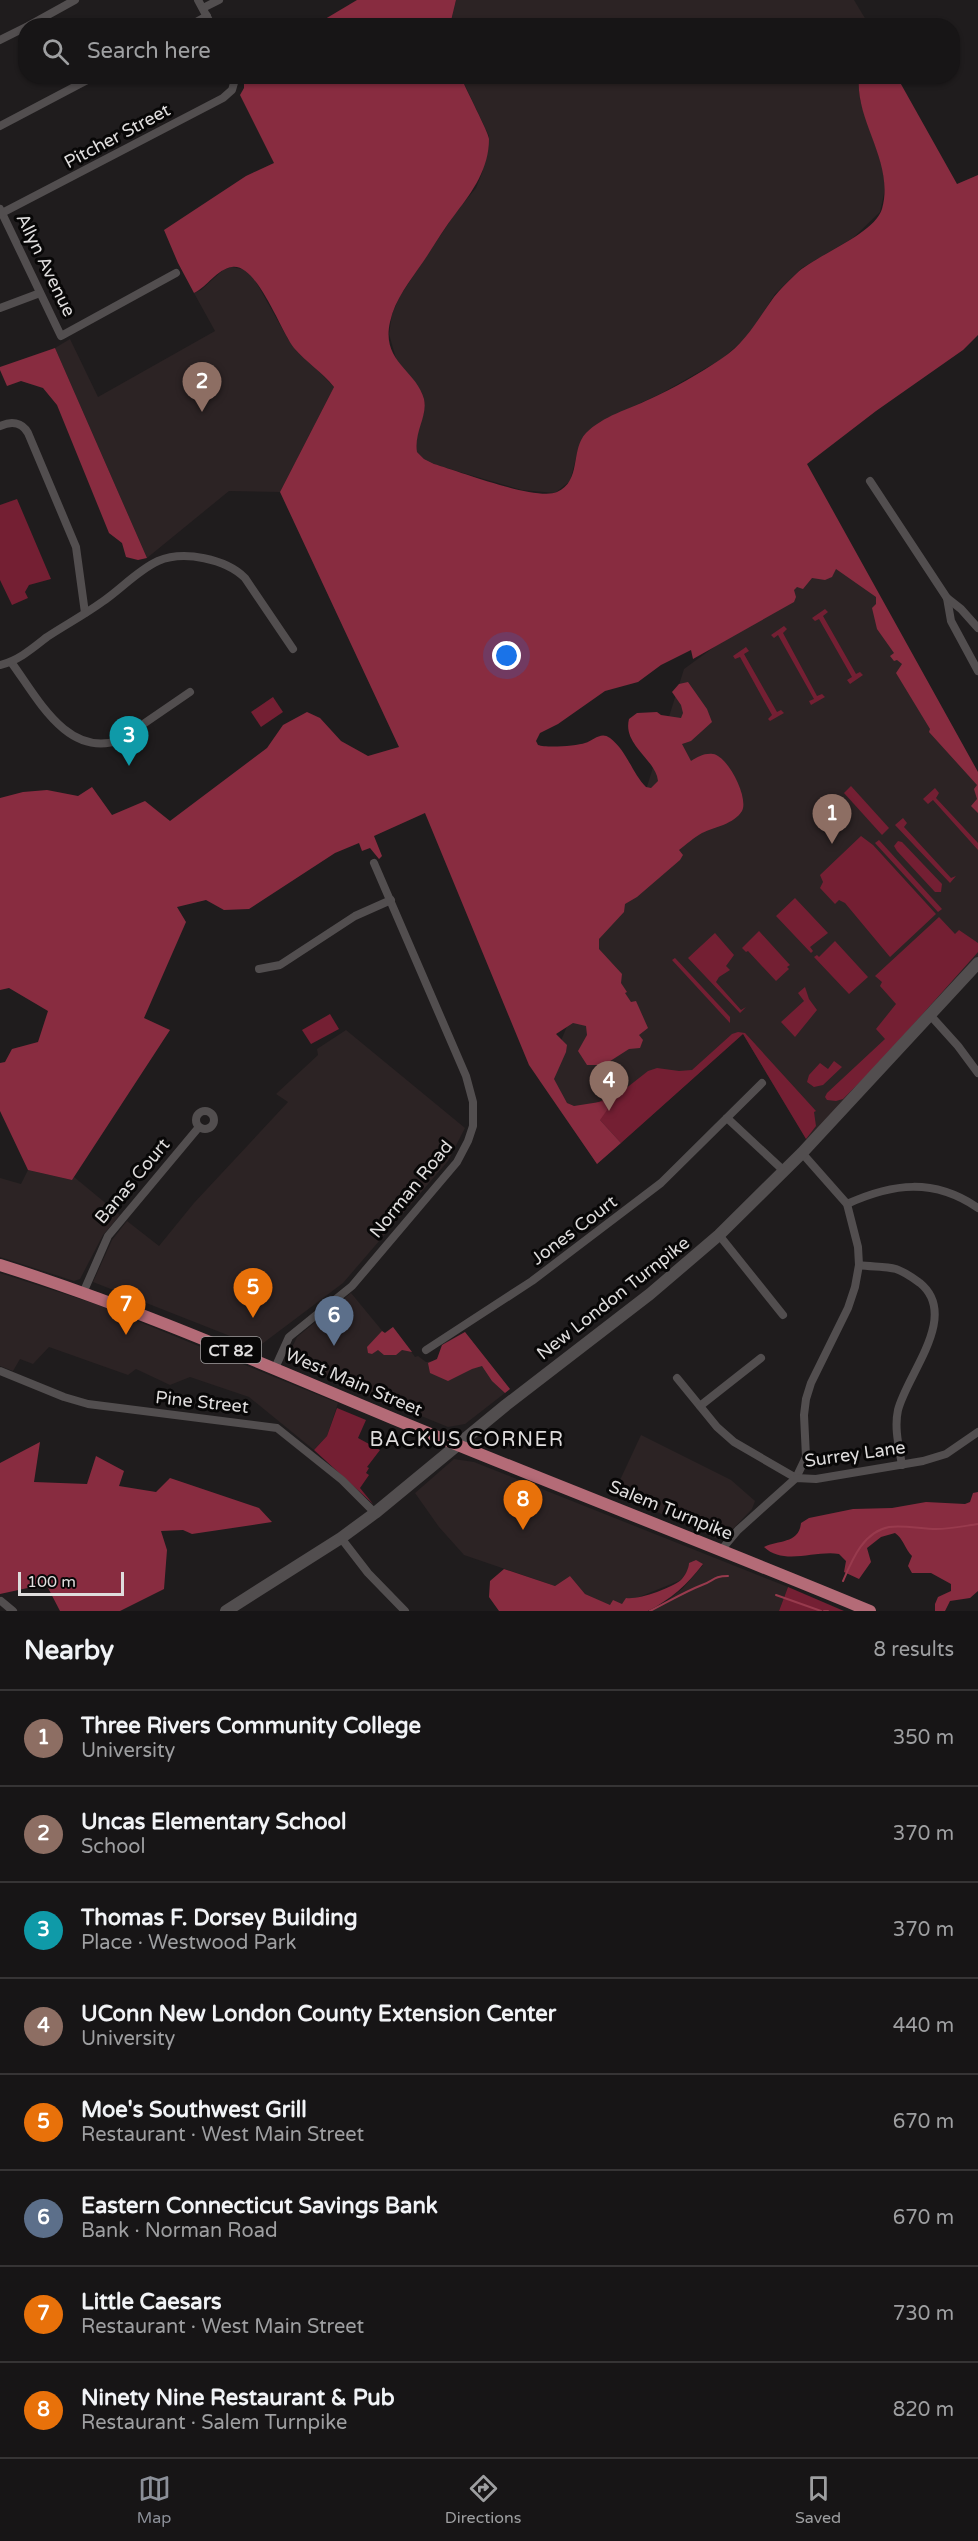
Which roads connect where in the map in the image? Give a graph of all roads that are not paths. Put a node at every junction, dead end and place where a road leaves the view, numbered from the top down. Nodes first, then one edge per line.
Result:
1 (75, 0) edge
2 (219, 0) edge
3 (203, 8) edge
4 (42, 18) edge
5 (18, 31) edge
6 (0, 40) edge
7 (80, 84) edge
8 (234, 84) edge
9 (0, 126) edge
10 (1, 211) edge
11 (176, 273) dead end
12 (40, 293) junction
13 (0, 308) edge
14 (0, 426) edge
15 (870, 481) dead end
16 (947, 598) junction
17 (85, 613) junction
18 (978, 628) edge
19 (293, 649) dead end
20 (11, 662) junction
21 (0, 665) edge
22 (978, 671) edge
23 (190, 692) dead end
24 (374, 863) dead end
25 (391, 900) junction
26 (978, 963) edge
27 (259, 969) dead end
28 (931, 1016) junction
29 (978, 1074) edge
30 (762, 1083) dead end
31 (727, 1118) junction
32 (199, 1127) dead end
33 (802, 1153) junction
34 (784, 1171) junction
35 (847, 1204) junction
36 (978, 1208) edge
37 (719, 1236) junction
38 (0, 1265) edge
39 (859, 1265) junction
40 (83, 1293) junction
41 (783, 1315) dead end
42 (426, 1350) dead end
43 (761, 1358) dead end
44 (275, 1368) junction
45 (0, 1371) edge
46 (677, 1378) dead end
47 (700, 1406) junction
48 (978, 1432) edge
49 (970, 1440) junction
50 (458, 1445) junction
51 (978, 1448) edge
52 (902, 1465) junction
53 (796, 1478) junction
54 (375, 1513) junction
55 (341, 1538) junction
56 (722, 1549) junction
57 (1, 1601) edge
58 (397, 1603) junction
59 (13, 1611) edge
60 (226, 1611) edge
61 (389, 1611) edge
62 (405, 1611) edge
63 (870, 1611) edge

1 - 4 street
2 - 3 street
5 - 6 street
7 - 9 street
8 - 10 street, Pitcher Street
10 - 12 street, Allyn Avenue
11 - 12 street, Allyn Avenue
12 - 13 street
14 - 17 street
15 - 16 street
16 - 18 street
16 - 22 street
17 - 19 street
17 - 20 street
20 - 21 street
20 - 23 street
24 - 25 street, Norman Road
25 - 27 street
25 - 44 street, Norman Road
26 - 28 main road, New London Turnpike
28 - 29 street
28 - 33 main road, New London Turnpike
30 - 31 street, Jones Court
31 - 34 street
31 - 42 street, Jones Court
32 - 40 street, Banas Court
33 - 34 main road, New London Turnpike
33 - 35 street
34 - 37 main road, New London Turnpike
35 - 36 street
35 - 39 street
37 - 41 street
37 - 50 main road, New London Turnpike
38 - 40 main road, West Main Street / CT 82
39 - 52 street
39 - 53 street
40 - 44 main road, West Main Street / CT 82
43 - 47 street
44 - 50 main road, West Main Street / CT 82
45 - 54 street, Pine Street
46 - 47 street
47 - 53 street
48 - 49 street, Surrey Lane
49 - 51 street
49 - 52 street, Surrey Lane
50 - 54 main road, New London Turnpike
50 - 56 main road, Salem Turnpike / CT 82
52 - 53 street, Surrey Lane
53 - 56 street, Surrey Lane
54 - 55 main road, New London Turnpike
55 - 58 street
55 - 60 main road, New London Turnpike
56 - 63 main road, Salem Turnpike / CT 82
57 - 59 street
58 - 61 street
58 - 62 street

